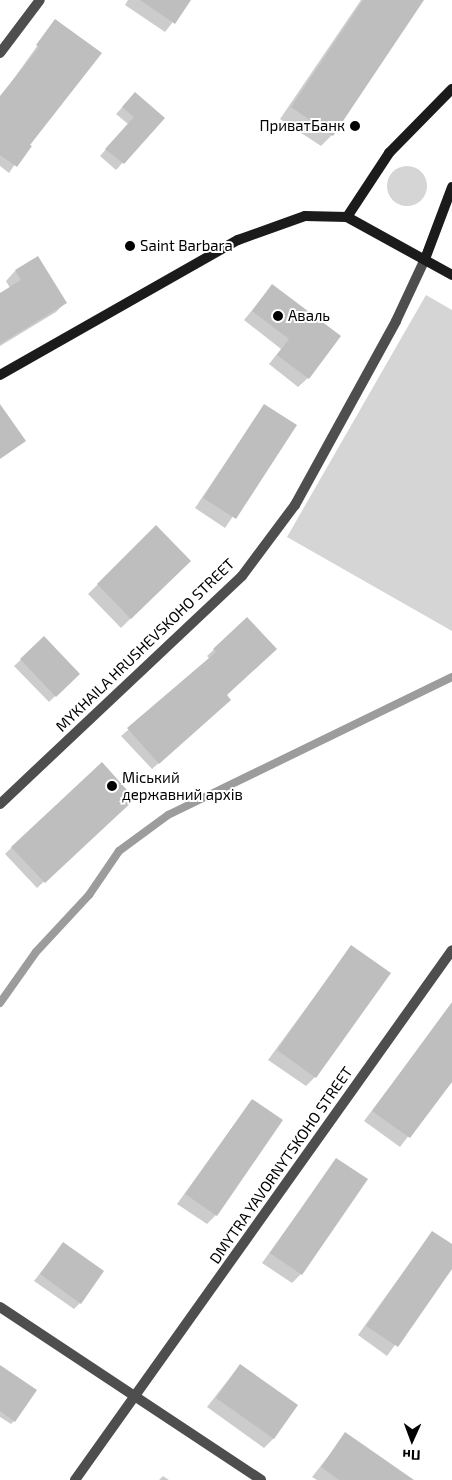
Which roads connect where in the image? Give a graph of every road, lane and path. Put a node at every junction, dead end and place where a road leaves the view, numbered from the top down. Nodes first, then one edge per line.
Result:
1 (40, 0) edge
2 (0, 53) edge
3 (452, 89) edge
4 (452, 187) edge
5 (347, 217) junction
6 (425, 259) junction
7 (452, 276) edge
8 (0, 375) edge
9 (0, 804) edge
10 (452, 950) edge
11 (0, 1308) edge
12 (135, 1397) junction
13 (75, 1480) edge
14 (261, 1480) edge

1 - 2 street
3 - 5 main road
4 - 6 main road
5 - 6 main road
5 - 8 main road
6 - 7 main road
6 - 9 street, MYKHAILA HRUSHEVSKOHO STREET
10 - 12 street, DMYTRA YAVORNYTSKOHO STREET
11 - 12 street
12 - 13 street, DMYTRA YAVORNYTSKOHO STREET
12 - 14 street

